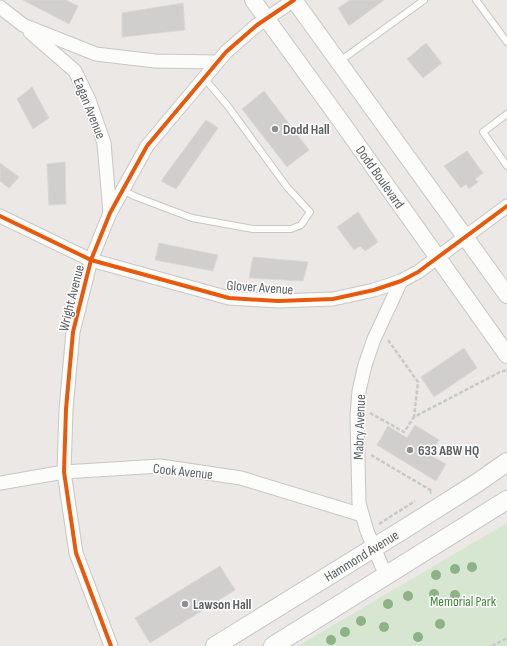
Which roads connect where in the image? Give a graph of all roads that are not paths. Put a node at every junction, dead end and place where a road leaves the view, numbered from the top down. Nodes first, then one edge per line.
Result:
1 (253, 0) edge
2 (294, 0) edge
3 (424, 0) edge
4 (476, 0) edge
5 (0, 7) edge
6 (266, 18) junction
7 (23, 25) junction
8 (507, 42) edge
9 (217, 62) junction
10 (339, 62) junction
11 (204, 78) junction
12 (507, 114) edge
13 (507, 166) edge
14 (123, 190) junction
15 (507, 206) edge
16 (110, 213) junction
17 (0, 216) edge
18 (465, 237) junction
19 (438, 257) junction
20 (92, 260) junction
21 (401, 281) junction
22 (507, 295) edge
23 (507, 355) edge
24 (507, 462) edge
25 (64, 472) junction
26 (0, 483) edge
27 (507, 500) edge
28 (362, 515) junction
29 (370, 539) junction
30 (386, 576) junction
31 (111, 646) edge
32 (215, 646) edge
33 (273, 646) edge

1 - 6 street, Dodd Boulevard
2 - 6 street, Wright Avenue
2 - 10 street
3 - 10 lane
4 - 8 lane
5 - 7 street, Eagan Avenue
6 - 9 street, Wright Avenue
6 - 19 street, Dodd Boulevard
7 - 9 street, Eagan Avenue
7 - 16 street, Eagan Avenue
9 - 11 street, Wright Avenue
10 - 18 street
11 - 14 street, Wright Avenue
11 - 14 lane
12 - 13 lane
14 - 16 street, Wright Avenue
15 - 18 street, Glover Avenue
16 - 20 street, Wright Avenue
17 - 20 street, Glover Avenue
18 - 19 street, Glover Avenue
18 - 22 street
19 - 21 street, Glover Avenue
19 - 23 street, Dodd Boulevard
20 - 21 street, Glover Avenue
20 - 25 street, Wright Avenue
21 - 28 street, Mabry Avenue
24 - 29 main road, Hammond Avenue
25 - 26 street, Cook Avenue
25 - 28 street, Cook Avenue
25 - 31 street, Wright Avenue
27 - 30 main road
28 - 29 street, Mabry Avenue
29 - 30 street, Mabry Avenue
29 - 32 main road, Hammond Avenue
30 - 33 main road

